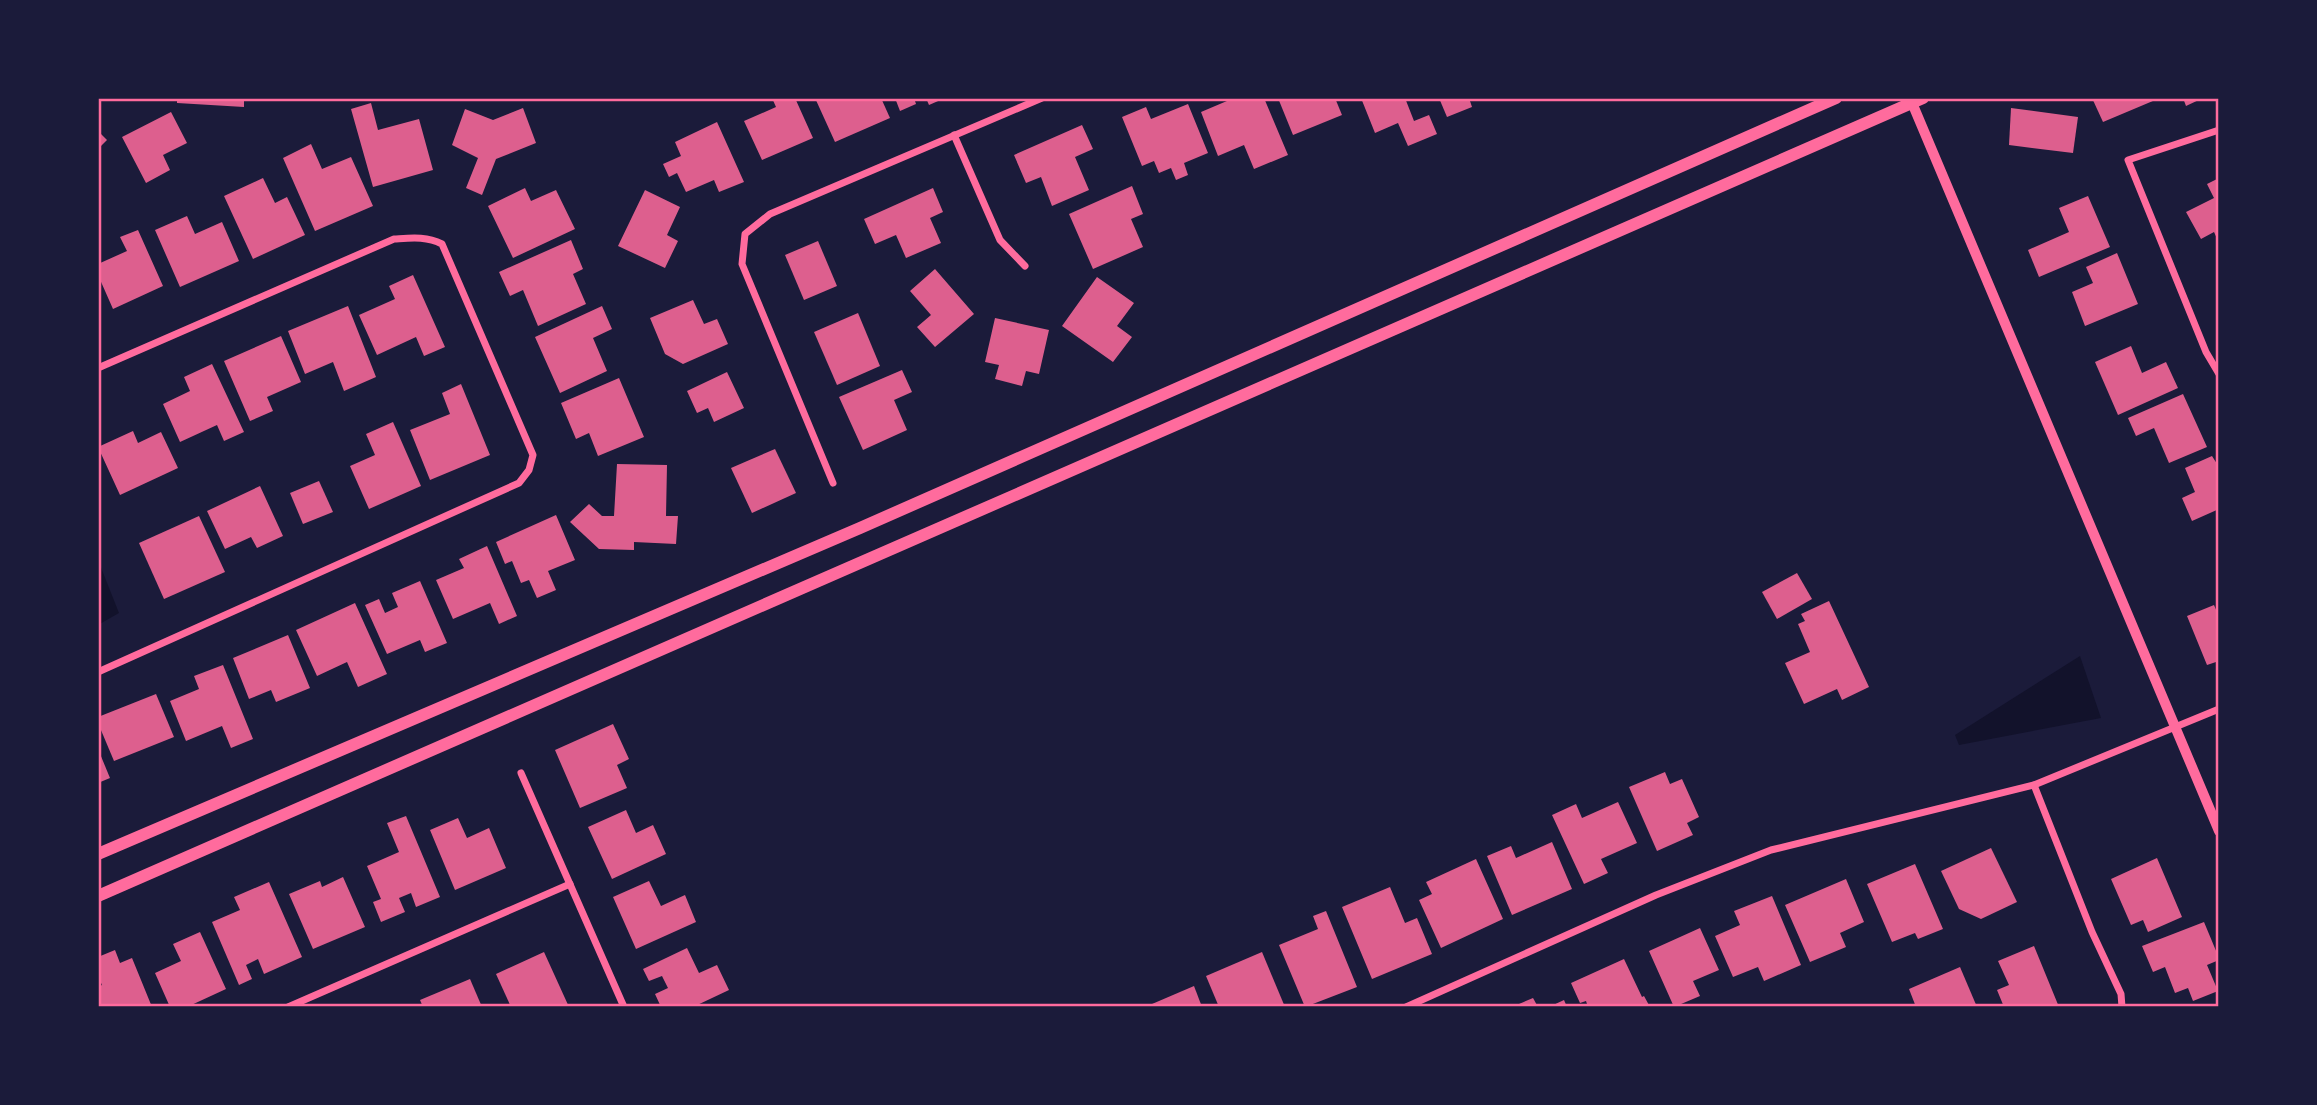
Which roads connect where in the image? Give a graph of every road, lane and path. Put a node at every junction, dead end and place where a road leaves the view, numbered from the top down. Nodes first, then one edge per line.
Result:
1 (1042, 98) edge
2 (1836, 98) edge
3 (1915, 100) edge
4 (2219, 130) edge
5 (954, 135) junction
6 (1025, 266) dead end
7 (98, 368) edge
8 (2219, 374) edge
9 (833, 483) dead end
10 (98, 672) edge
11 (2219, 709) edge
12 (2176, 727) junction
13 (522, 773) dead end
14 (2034, 785) junction
15 (2219, 831) edge
16 (98, 854) edge
17 (570, 884) junction
18 (98, 895) edge
19 (288, 1007) edge
20 (624, 1007) edge
21 (1406, 1007) edge
22 (2122, 1007) edge

1 - 5 street
2 - 16 main road
3 - 12 street
3 - 18 main road
4 - 8 street
5 - 6 street
5 - 9 street
7 - 10 street
11 - 12 street
12 - 14 street
12 - 15 street
13 - 17 street
14 - 21 street
14 - 22 street
17 - 19 street
17 - 20 street

